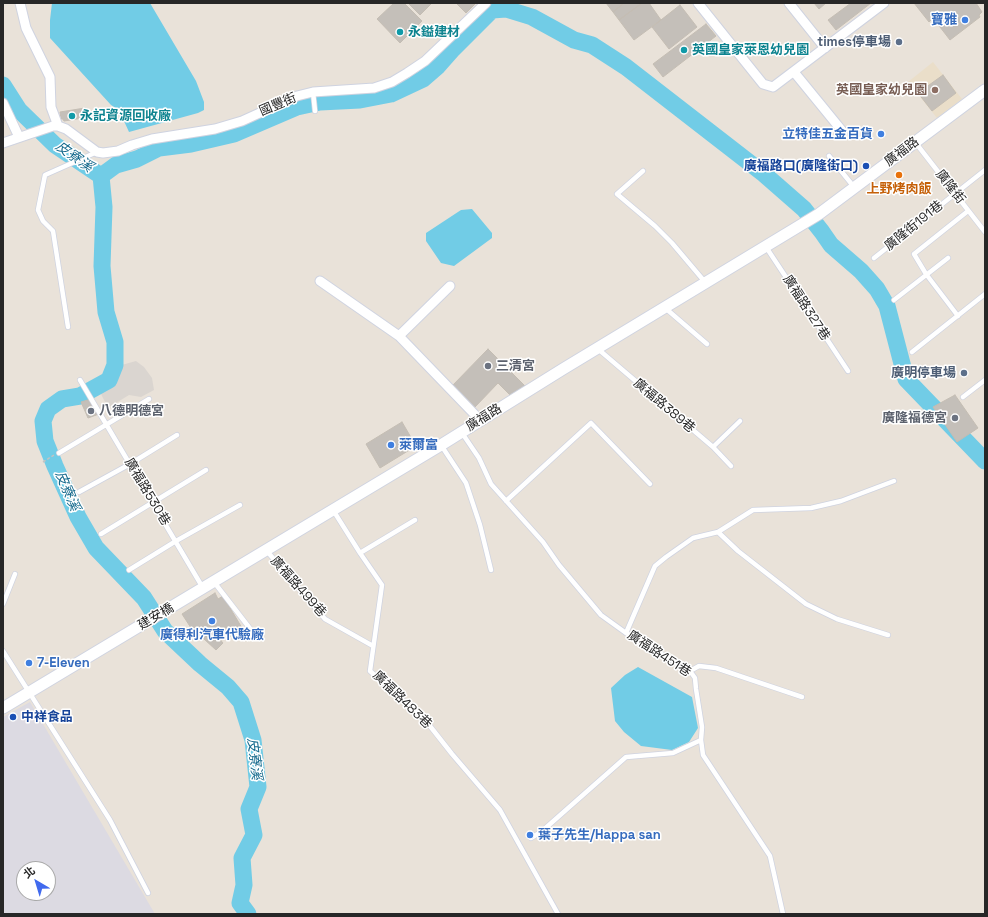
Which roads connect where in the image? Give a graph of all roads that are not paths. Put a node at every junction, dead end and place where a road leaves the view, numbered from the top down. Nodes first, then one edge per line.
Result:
1 (20, 3) edge
2 (486, 3) edge
3 (698, 3) edge
4 (789, 3) edge
5 (884, 3) edge
6 (825, 48) junction
7 (794, 72) junction
8 (985, 90) edge
9 (313, 92) junction
10 (3, 103) edge
11 (315, 111) dead end
12 (56, 126) junction
13 (843, 132) dead end
14 (19, 137) junction
15 (915, 142) junction
16 (3, 143) edge
17 (95, 153) junction
18 (829, 156) dead end
19 (985, 170) edge
20 (643, 171) dead end
21 (854, 187) junction
22 (955, 193) junction
23 (968, 211) junction
24 (984, 230) edge
25 (765, 245) junction
26 (874, 258) dead end
27 (948, 258) dead end
28 (926, 274) junction
29 (320, 281) dead end
30 (705, 282) junction
31 (450, 286) dead end
32 (985, 294) edge
33 (894, 300) dead end
34 (664, 308) junction
35 (958, 316) junction
36 (68, 327) dead end
37 (399, 336) junction
38 (707, 344) dead end
39 (596, 348) junction
40 (912, 352) dead end
41 (848, 371) dead end
42 (80, 380) dead end
43 (985, 380) edge
44 (963, 397) dead end
45 (149, 399) dead end
46 (480, 420) junction
47 (740, 421) dead end
48 (106, 424) junction
49 (461, 432) junction
50 (177, 435) dead end
51 (441, 445) junction
52 (713, 448) junction
53 (59, 452) road end
54 (130, 464) junction
55 (731, 466) dead end
56 (206, 470) dead end
57 (894, 481) dead end
58 (650, 484) dead end
59 (79, 492) dead end
60 (506, 500) junction
61 (153, 502) junction
62 (240, 505) dead end
63 (333, 510) junction
64 (415, 520) dead end
65 (718, 532) junction
66 (101, 534) dead end
67 (176, 542) junction
68 (266, 550) junction
69 (360, 553) junction
70 (129, 570) dead end
71 (491, 570) dead end
72 (15, 574) dead end
73 (214, 582) junction
74 (204, 588) junction
75 (186, 598) joint
76 (3, 604) edge
77 (626, 633) junction
78 (255, 634) dead end
79 (888, 635) dead end
80 (374, 646) junction
81 (3, 651) edge
82 (690, 671) junction
83 (30, 693) junction
84 (802, 697) dead end
85 (3, 708) edge
86 (701, 740) junction
87 (531, 838) dead end
88 (148, 893) dead end
89 (558, 914) edge
90 (783, 914) edge

1 - 12 street
2 - 9 street, 國豐街
3 - 7 street
4 - 6 street
5 - 6 street
6 - 7 street
7 - 13 street
8 - 15 street, 廣福路
9 - 11 lane
9 - 17 street, 國豐街
10 - 14 street
12 - 14 street
12 - 17 street
14 - 16 street
15 - 21 street, 廣福路
15 - 22 lane, 廣隆街
17 - 36 lane
18 - 21 lane
19 - 22 lane, 廣隆街191巷
20 - 30 lane
21 - 25 street, 廣福路
22 - 23 lane, 廣隆街
22 - 26 lane, 廣隆街191巷
23 - 24 lane, 廣隆街
23 - 28 lane
25 - 30 street, 廣福路
25 - 41 lane, 廣福路327巷
27 - 28 lane
28 - 33 lane
28 - 35 lane
29 - 37 street
30 - 34 street, 廣福路
31 - 37 street
32 - 35 lane
34 - 38 lane
34 - 39 street, 廣福路
35 - 40 lane
37 - 46 street
39 - 46 street, 廣福路
39 - 52 lane, 廣福路389巷
42 - 48 lane, 廣福路530巷
43 - 44 lane
45 - 48 lane
46 - 49 street, 廣福路
47 - 52 lane
48 - 53 lane
48 - 54 lane, 廣福路530巷
49 - 51 street, 廣福路
49 - 60 lane, 廣福路451巷
50 - 54 lane
51 - 63 street, 廣福路
51 - 71 lane
52 - 55 lane, 廣福路389巷
54 - 59 lane
54 - 61 lane, 廣福路530巷
56 - 61 lane
57 - 65 lane
58 - 60 lane
60 - 77 lane, 廣福路451巷
61 - 66 lane
61 - 67 lane, 廣福路530巷
62 - 67 lane
63 - 68 street, 廣福路
63 - 69 lane, 廣福路483巷
64 - 69 lane
65 - 77 lane
65 - 79 lane
67 - 70 lane
67 - 74 lane, 廣福路530巷
68 - 73 street, 廣福路
68 - 80 lane, 廣福路499巷
69 - 80 lane, 廣福路483巷
72 - 76 lane
73 - 74 street, 廣福路
73 - 78 lane
74 - 75 street, 廣福路
75 - 83 street, 建安橋
77 - 82 lane, 廣福路451巷
80 - 89 lane, 廣福路483巷
81 - 83 lane
82 - 84 lane
82 - 86 lane, 廣福路451巷
83 - 85 street
83 - 88 lane
86 - 87 lane
86 - 90 lane, 廣福路451巷

